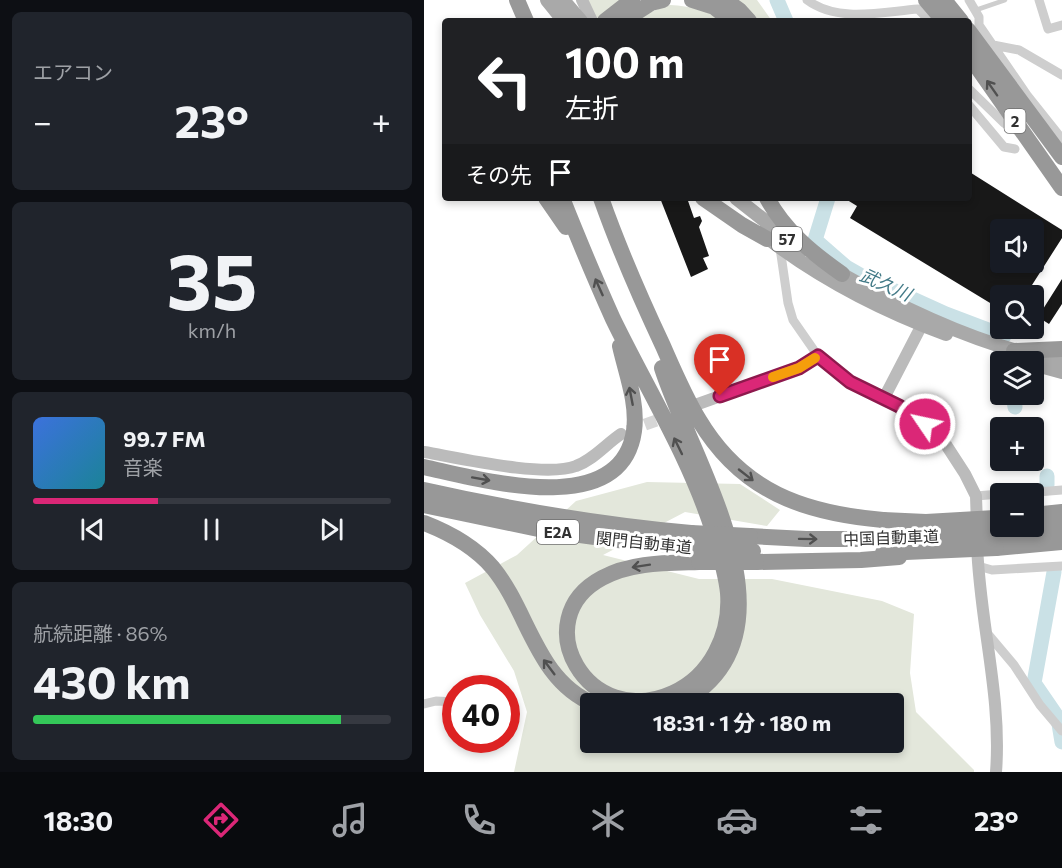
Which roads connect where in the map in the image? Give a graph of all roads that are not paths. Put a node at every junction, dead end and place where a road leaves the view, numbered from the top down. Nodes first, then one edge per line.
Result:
1 (517, 0) edge
2 (547, 0) edge
3 (564, 0) edge
4 (582, 0) edge
5 (632, 0) edge
6 (663, 0) edge
7 (692, 0) edge
8 (725, 0) edge
9 (807, 0) edge
10 (926, 0) edge
11 (944, 0) edge
12 (969, 0) edge
13 (1005, 0) edge
14 (1039, 0) edge
15 (976, 10) junction
16 (525, 18) edge
17 (562, 18) edge
18 (579, 18) edge
19 (591, 18) edge
20 (614, 18) edge
21 (615, 18) edge
22 (728, 18) edge
23 (746, 18) edge
24 (927, 18) edge
25 (941, 18) edge
26 (959, 18) edge
27 (1062, 25) edge
28 (972, 35) edge
29 (993, 45) junction
30 (972, 61) edge
31 (1062, 75) edge
32 (972, 92) edge
33 (972, 109) edge
34 (1062, 139) edge
35 (1020, 142) junction
36 (1062, 157) edge
37 (1062, 188) edge
38 (548, 201) edge
39 (563, 201) edge
40 (592, 201) edge
41 (602, 201) edge
42 (707, 201) edge
43 (721, 201) edge
44 (740, 201) edge
45 (770, 201) edge
46 (617, 242) junction
47 (774, 244) junction
48 (585, 255) junction
49 (842, 274) junction
50 (642, 301) junction
51 (613, 319) junction
52 (924, 321) junction
53 (1062, 349) edge
54 (1005, 351) edge
55 (1044, 352) edge
56 (818, 356) junction
57 (1044, 359) edge
58 (1062, 361) edge
59 (1044, 367) edge
60 (1062, 372) edge
61 (884, 399) junction
62 (698, 404) dead end
63 (621, 434) tunnel mouth
64 (424, 452) edge
65 (424, 467) edge
66 (424, 490) edge
67 (1062, 490) edge
68 (1044, 492) edge
69 (990, 495) edge
70 (976, 496) junction
71 (424, 505) edge
72 (1062, 512) edge
73 (1044, 514) edge
74 (424, 523) edge
75 (1062, 527) edge
76 (990, 528) edge
77 (1044, 528) edge
78 (990, 530) edge
79 (990, 537) edge
80 (1037, 537) edge
81 (722, 542) joint
82 (1062, 542) edge
83 (883, 546) junction
84 (695, 547) junction
85 (753, 550) junction
86 (976, 558) junction
87 (1062, 566) edge
88 (987, 633) junction
89 (696, 693) edge
90 (580, 695) edge
91 (442, 701) edge
92 (424, 704) edge
93 (1062, 731) edge
94 (996, 772) edge

1 - 16 highway
2 - 17 main road
3 - 18 main road
4 - 19 street
5 - 20 highway
6 - 21 highway
7 - 22 highway
8 - 23 highway
9 - 24 street
10 - 25 highway
11 - 26 highway
12 - 15 street
13 - 15 lane
14 - 27 street
15 - 29 street
28 - 36 highway, 2
29 - 31 street
29 - 34 street
35 -> 30 highway, 2
32 - 35 street
33 - 35 street
35 - 37 highway, 2
38 - 48 highway
39 - 48 highway
40 - 46 highway
41 - 46 highway
42 - 47 highway
43 - 47 main road, 57
44 - 49 main road, 57
45 - 49 highway
46 - 50 highway
47 - 52 main road, 57
47 - 56 street
51 -> 48 highway
49 - 52 main road, 57
50 -> 76 highway, bridge
50 - 89 highway
65 -> 51 highway
84 -> 51 highway
52 - 54 main road, 57
52 - 61 street
53 - 55 highway
56 - 61 street
56 - 62 street
57 - 58 main road, 57
59 - 60 main road
61 - 70 street
63 - 64 street
66 - 84 highway, 関門自動車道 / E2A
67 - 68 street
69 - 70 street
70 - 86 street
71 - 84 highway, 関門自動車道 / E2A
72 - 73 highway
90 -> 74 highway
75 - 77 highway, 中国自動車道 / E2A
78 - 83 highway, 中国自動車道 / E2A, bridge
79 - 86 highway, 中国自動車道 / E2A, bridge
80 - 82 highway, 中国自動車道 / E2A
81 - 84 highway, 関門自動車道 / E2A, bridge
81 - 85 highway, 中国自動車道 / E2A, bridge
83 - 85 highway, 中国自動車道 / E2A
83 - 86 highway, 中国自動車道 / E2A, bridge
84 - 85 highway, bridge
85 - 86 highway
86 - 87 street
86 - 88 street
88 - 93 street
88 - 94 street
91 - 92 street

